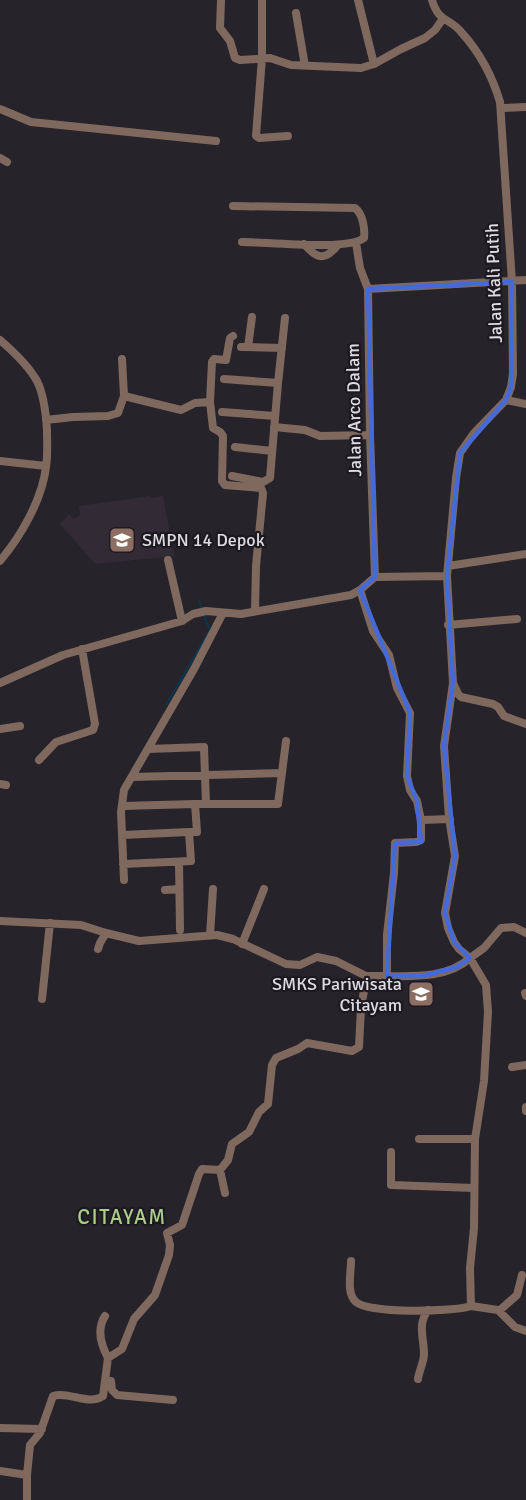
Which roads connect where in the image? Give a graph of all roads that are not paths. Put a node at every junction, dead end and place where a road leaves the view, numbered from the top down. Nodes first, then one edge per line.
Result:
1 (221, 0) edge
2 (262, 0) edge
3 (358, 0) edge
4 (432, 0) edge
5 (296, 13) dead end
6 (442, 20) junction
7 (262, 58) junction
8 (374, 64) junction
9 (305, 66) junction
10 (526, 107) edge
11 (501, 108) junction
12 (0, 109) edge
13 (288, 136) dead end
14 (216, 141) dead end
15 (233, 206) dead end
16 (242, 242) dead end
17 (356, 243) junction
18 (526, 280) edge
19 (512, 282) junction
20 (368, 289) junction
21 (252, 316) dead end
22 (285, 318) dead end
23 (232, 336) dead end
24 (0, 340) edge
25 (282, 348) junction
26 (122, 359) dead end
27 (224, 379) dead end
28 (278, 383) junction
29 (124, 396) junction
30 (506, 399) junction
31 (210, 402) junction
32 (526, 404) edge
33 (222, 412) dead end
34 (275, 416) junction
35 (46, 420) junction
36 (274, 427) junction
37 (370, 435) junction
38 (235, 447) dead end
39 (272, 451) junction
40 (0, 461) edge
41 (46, 466) junction
42 (232, 476) dead end
43 (526, 554) edge
44 (168, 560) dead end
45 (0, 561) edge
46 (447, 571) junction
47 (375, 577) junction
48 (360, 590) junction
49 (255, 611) junction
50 (223, 612) junction
51 (517, 619) dead end
52 (182, 621) junction
53 (448, 625) junction
54 (82, 649) junction
55 (0, 683) edge
56 (453, 683) junction
57 (526, 724) edge
58 (20, 726) dead end
59 (0, 729) edge
60 (286, 741) dead end
61 (148, 749) junction
62 (39, 760) dead end
63 (282, 773) junction
64 (206, 775) junction
65 (132, 777) junction
66 (195, 804) junction
67 (206, 804) junction
68 (122, 806) junction
69 (450, 819) junction
70 (421, 820) junction
71 (189, 832) junction
72 (122, 835) junction
73 (179, 862) junction
74 (123, 864) junction
75 (124, 880) dead end
76 (213, 889) dead end
77 (264, 889) dead end
78 (165, 890) dead end
79 (179, 890) junction
80 (0, 921) edge
81 (50, 923) junction
82 (180, 930) dead end
83 (106, 933) junction
84 (526, 933) edge
85 (210, 935) junction
86 (242, 944) junction
87 (98, 950) dead end
88 (470, 958) junction
89 (387, 976) junction
90 (368, 977) junction
91 (42, 999) dead end
92 (526, 1065) edge
93 (512, 1067) dead end
94 (419, 1139) dead end
95 (475, 1139) junction
96 (391, 1152) dead end
97 (220, 1170) junction
98 (474, 1188) junction
99 (225, 1193) dead end
100 (351, 1261) dead end
101 (522, 1275) dead end
102 (471, 1306) junction
103 (428, 1310) junction
104 (499, 1311) junction
105 (105, 1316) dead end
106 (526, 1331) edge
107 (108, 1358) junction
108 (106, 1379) junction
109 (418, 1379) dead end
110 (173, 1400) dead end
111 (0, 1428) edge
112 (42, 1429) junction
113 (0, 1471) edge
114 (27, 1475) junction
115 (27, 1500) edge

1 - 7 street
2 - 7 street
3 - 8 street
4 - 6 street, Jalan Kali Putih
5 - 9 street
6 - 8 street
6 - 11 street, Jalan Kali Putih
7 - 9 street
7 - 13 street
8 - 9 street
10 - 11 street
11 - 19 street, Jalan Kali Putih
12 - 14 street
15 - 17 street
16 - 17 street
17 - 20 street, Jalan Arco Dalam
18 - 19 street
19 - 20 street
19 - 30 street, Jalan Kali Putih
20 - 37 street, Jalan Arco Dalam
21 - 25 street
22 - 25 street
23 - 31 street
24 - 35 street
25 - 28 street
26 - 29 street
27 - 28 street
28 - 34 street
29 - 31 street
29 - 35 street
30 - 32 street
30 - 46 street, Jalan Kali Putih
31 - 49 street
33 - 34 street
34 - 36 street
35 - 41 street
36 - 37 street
36 - 39 street
37 - 47 street, Jalan Arco Dalam
38 - 39 street
39 - 42 street
40 - 41 street
41 - 45 street
43 - 46 street
44 - 52 street
46 - 47 street
46 - 53 street, Jalan Kali Putih
47 - 48 street
48 - 49 street
48 - 70 street
49 - 50 street
50 - 52 street
50 - 61 street
51 - 53 street
52 - 54 street
53 - 56 street, Jalan Kali Putih
54 - 55 street
54 - 62 street
56 - 57 street
56 - 69 street, Jalan Kali Putih
58 - 59 street
60 - 63 street
61 - 64 street
61 - 65 street
63 - 64 street
63 - 67 street
64 - 65 street
64 - 67 street
65 - 68 street
66 - 67 street
66 - 68 street
66 - 71 street
68 - 72 street
69 - 70 street
69 - 88 street, Jalan Kali Putih
70 - 89 street
71 - 72 street
71 - 73 street
72 - 74 street
73 - 74 street
73 - 79 street
74 - 75 street
76 - 85 street
77 - 86 street
78 - 79 street
79 - 82 street
80 - 81 street
81 - 83 street
81 - 91 street
83 - 85 street
83 - 87 street
84 - 88 street
85 - 86 street
86 - 90 street
88 - 89 street
88 - 95 street, Jalan Kali Putih
89 - 90 street
90 - 97 street
92 - 93 street
94 - 95 street
95 - 98 street, Jalan Kali Putih
96 - 98 street
97 - 99 street
97 - 107 street
98 - 102 street, Jalan Kali Putih
100 - 103 street
101 - 104 street
102 - 103 street
102 - 104 street
103 - 109 street
104 - 106 street
105 - 107 street
107 - 108 street
108 - 110 street
108 - 112 street
111 - 112 street
112 - 114 street
113 - 114 street
114 - 115 street

